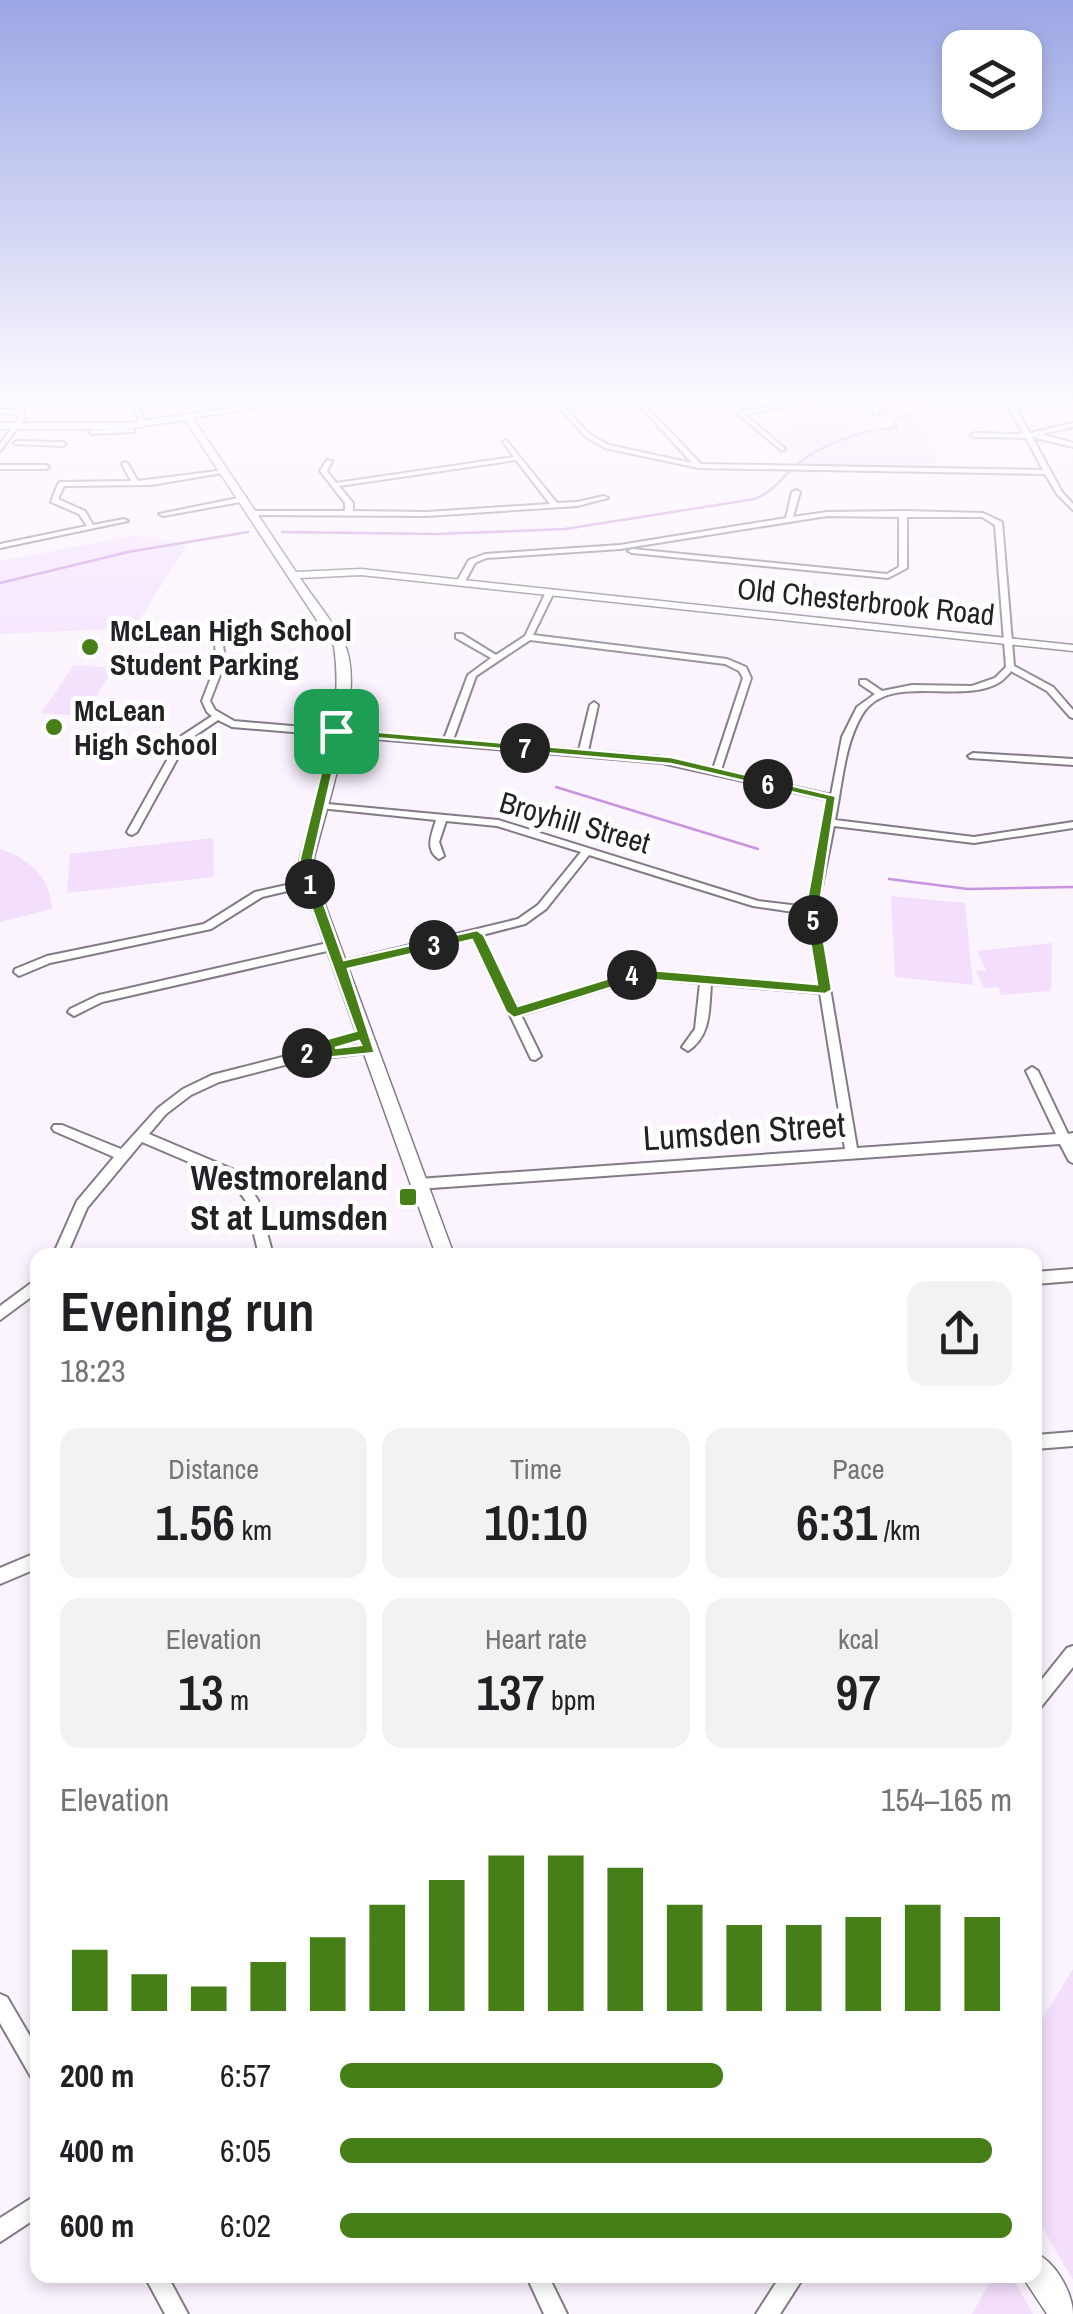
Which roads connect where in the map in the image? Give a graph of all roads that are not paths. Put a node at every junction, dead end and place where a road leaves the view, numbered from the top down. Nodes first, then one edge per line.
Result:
1 (78, 511) edge
2 (180, 511) edge
3 (475, 511) edge
4 (790, 511) edge
5 (252, 513) joint
6 (349, 513) joint
7 (903, 513) junction
8 (164, 514) dead end
9 (788, 518) junction
10 (124, 521) dead end
11 (91, 527) junction
12 (681, 537) junction
13 (0, 546) edge
14 (594, 550) junction
15 (689, 556) junction
16 (296, 575) junction
17 (460, 583) junction
18 (550, 592) junction
19 (218, 636) dead end
20 (459, 636) dead end
21 (528, 637) junction
22 (1010, 641) junction
23 (1073, 648) edge
24 (496, 658) junction
25 (1010, 667) junction
26 (862, 682) dead end
27 (882, 694) junction
28 (594, 705) dead end
29 (1073, 715) edge
30 (217, 717) junction
31 (336, 731) junction
32 (448, 741) junction
33 (583, 753) junction
34 (973, 756) dead end
35 (1073, 762) edge
36 (717, 770) junction
37 (832, 798) junction
38 (320, 805) junction
39 (442, 817) junction
40 (827, 822) junction
41 (1073, 825) edge
42 (132, 832) dead end
43 (588, 850) junction
44 (440, 856) dead end
45 (309, 883) junction
46 (812, 911) junction
47 (477, 935) junction
48 (332, 946) junction
49 (340, 966) junction
50 (19, 972) dead end
51 (706, 978) junction
52 (825, 990) junction
53 (74, 1012) dead end
54 (514, 1012) junction
55 (367, 1042) junction
56 (688, 1047) dead end
57 (535, 1056) dead end
58 (1032, 1071) dead end
59 (58, 1128) dead end
60 (140, 1136) junction
61 (1068, 1138) edge
62 (852, 1154) junction
63 (123, 1155) junction
64 (1073, 1158) edge
65 (418, 1184) junction
66 (63, 1248) edge
67 (264, 1248) edge
68 (442, 1248) edge
69 (1073, 1275) edge
70 (1042, 1277) edge
71 (30, 1290) edge
72 (0, 1314) edge
73 (1073, 1439) edge
74 (1042, 1441) edge
75 (30, 1563) edge
76 (0, 1576) edge
77 (1073, 1654) edge
78 (1042, 1692) edge
79 (0, 2004) edge
80 (30, 2056) edge
81 (30, 2210) edge
82 (0, 2232) edge
83 (1042, 2279) edge
84 (160, 2283) edge
85 (541, 2283) edge
86 (788, 2283) edge
87 (177, 2314) edge
88 (556, 2314) edge
89 (767, 2314) edge
90 (1064, 2314) edge

1 - 11 street
2 - 8 street
3 - 6 street
4 - 9 street
5 - 6 street
5 - 16 main road
7 - 9 street
7 - 15 street
7 - 22 street
9 - 12 street
10 - 11 street
11 - 13 street
12 - 14 street
12 - 15 street
14 - 15 street
14 - 17 street
16 - 17 main road, Old Chesterbrook Road
16 - 31 main road
17 - 18 main road, Old Chesterbrook Road
18 - 21 street
18 - 22 main road, Old Chesterbrook Road
19 - 30 street
20 - 24 street
21 - 24 street
21 - 36 street
22 - 23 main road, Old Chesterbrook Road
22 - 25 street
24 - 32 street
25 - 27 street
25 - 29 street
26 - 27 street
27 - 37 street
28 - 33 street
30 - 31 street
30 - 42 street
31 - 32 street
31 - 38 main road
32 - 33 street
33 - 36 street
34 - 35 street
36 - 37 street
37 - 40 street
38 - 39 street, Broyhill Street
38 - 45 main road
39 - 43 street, Broyhill Street
39 - 44 street
40 - 41 street
40 - 46 street
43 - 46 street, Broyhill Street
43 - 47 street
45 - 48 main road
45 - 50 street
46 - 52 street
47 - 49 street
47 - 54 street
48 - 49 main road
48 - 53 street
49 - 55 main road
51 - 52 street
51 - 54 street
51 - 56 street
52 - 62 street
54 - 57 street
55 - 60 street
55 - 65 main road
58 - 61 street
59 - 63 street
60 - 63 street
60 - 67 street
61 - 62 street, Lumsden Street
61 - 64 street
62 - 65 street, Lumsden Street
63 - 66 street
65 - 68 main road
69 - 70 street
71 - 72 street
73 - 74 street
75 - 76 street
77 - 78 street
79 - 80 street
81 - 82 street
83 - 90 main road
84 - 87 street
85 - 88 street
86 - 89 street

